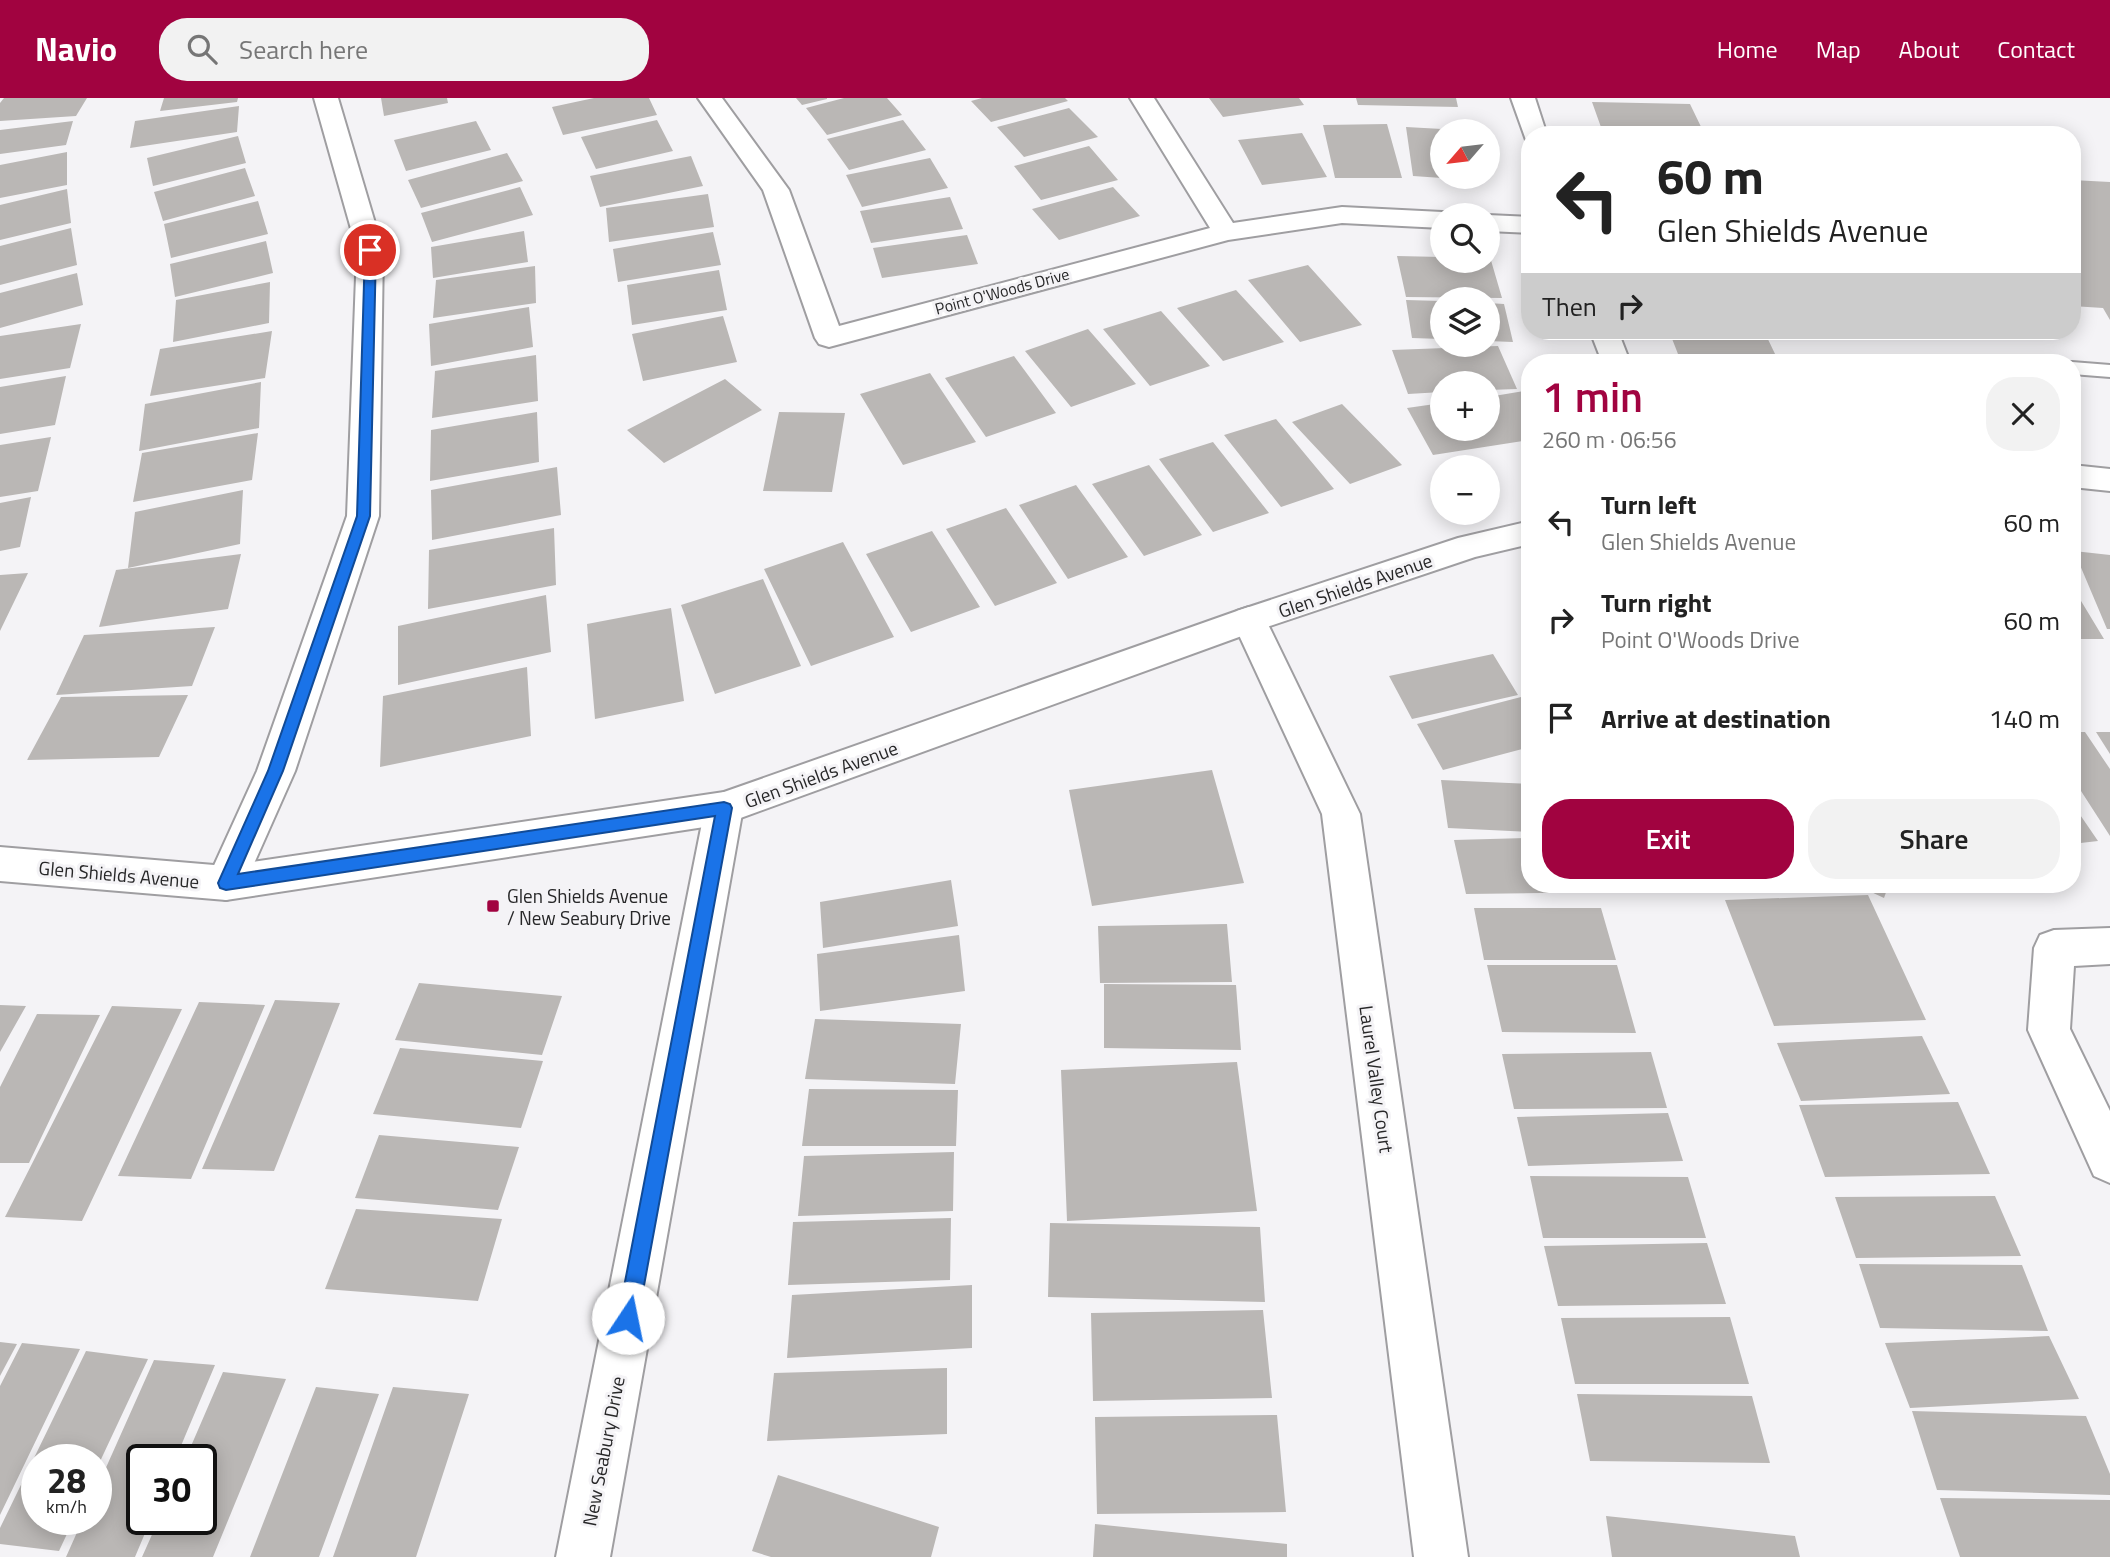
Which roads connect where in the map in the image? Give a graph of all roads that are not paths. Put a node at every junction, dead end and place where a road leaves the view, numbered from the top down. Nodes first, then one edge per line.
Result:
1 (326, 98) edge
2 (710, 98) edge
3 (1142, 98) edge
4 (1523, 98) edge
5 (1532, 126) edge
6 (1430, 219) edge
7 (1500, 224) edge
8 (1521, 225) edge
9 (1226, 232) junction
10 (2081, 369) edge
11 (2110, 371) edge
12 (2081, 477) edge
13 (2110, 480) edge
14 (1521, 533) edge
15 (1249, 620) junction
16 (724, 808) junction
17 (0, 864) edge
18 (226, 883) junction
19 (2110, 946) edge
20 (2110, 1160) edge
21 (583, 1557) edge
22 (1441, 1557) edge

1 - 18 street
2 - 9 street, Point O'Woods Drive
3 - 9 street
4 - 5 street
6 - 9 street, Point O'Woods Drive
7 - 8 street
10 - 11 lane
12 - 13 street
14 - 15 street, Glen Shields Avenue
15 - 16 street, Glen Shields Avenue
15 - 22 street, Laurel Valley Court
16 - 18 street, Glen Shields Avenue
16 - 21 street, New Seabury Drive
17 - 18 street, Glen Shields Avenue
19 - 20 street

